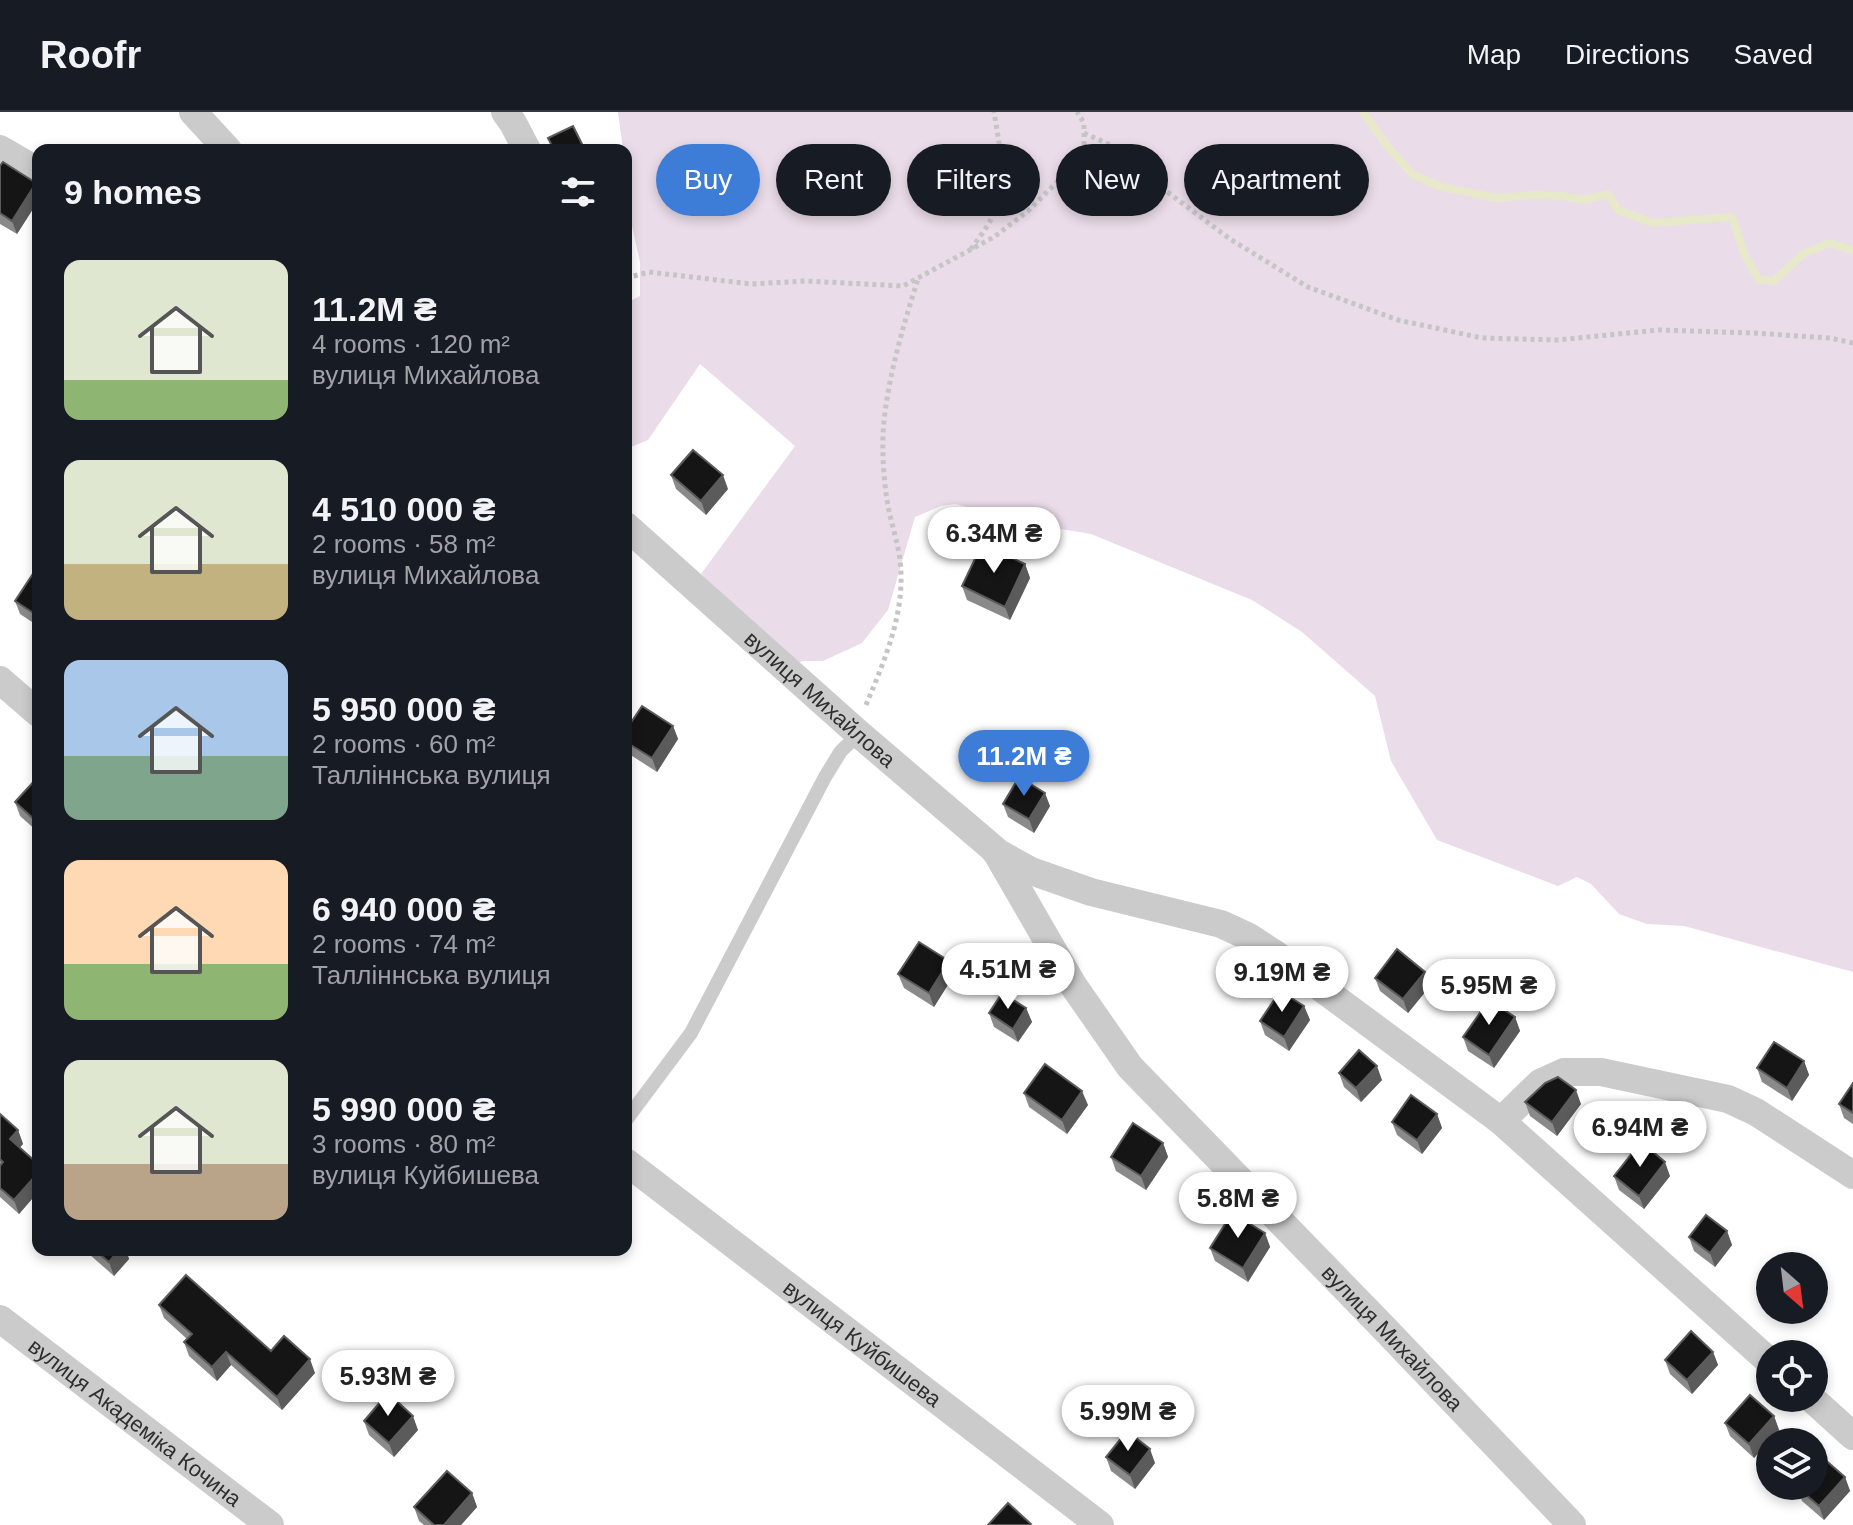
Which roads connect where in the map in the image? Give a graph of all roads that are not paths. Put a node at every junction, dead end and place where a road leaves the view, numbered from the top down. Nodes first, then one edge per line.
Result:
1 (193, 112) edge
2 (505, 112) edge
3 (222, 144) edge
4 (524, 144) edge
5 (0, 149) edge
6 (32, 168) edge
7 (632, 531) edge
8 (0, 680) edge
9 (32, 708) edge
10 (857, 733) junction
11 (995, 850) junction
12 (632, 1112) edge
13 (1501, 1121) junction
14 (632, 1167) edge
15 (1853, 1175) edge
16 (0, 1319) edge
17 (1756, 1349) edge
18 (1826, 1412) edge
19 (1853, 1436) edge
20 (270, 1525) edge
21 (1100, 1525) edge
22 (1572, 1525) edge

1 - 3 street
2 - 4 street
5 - 6 street
7 - 10 street, вулиця Михайлова
8 - 9 street
10 - 11 street, вулиця Михайлова
10 - 12 lane
11 - 13 street
11 - 22 street, вулиця Михайлова
13 - 15 street
13 - 17 street
14 - 21 street, вулиця Куйбишева
16 - 20 street, вулиця Академіка Кочина
18 - 19 street

